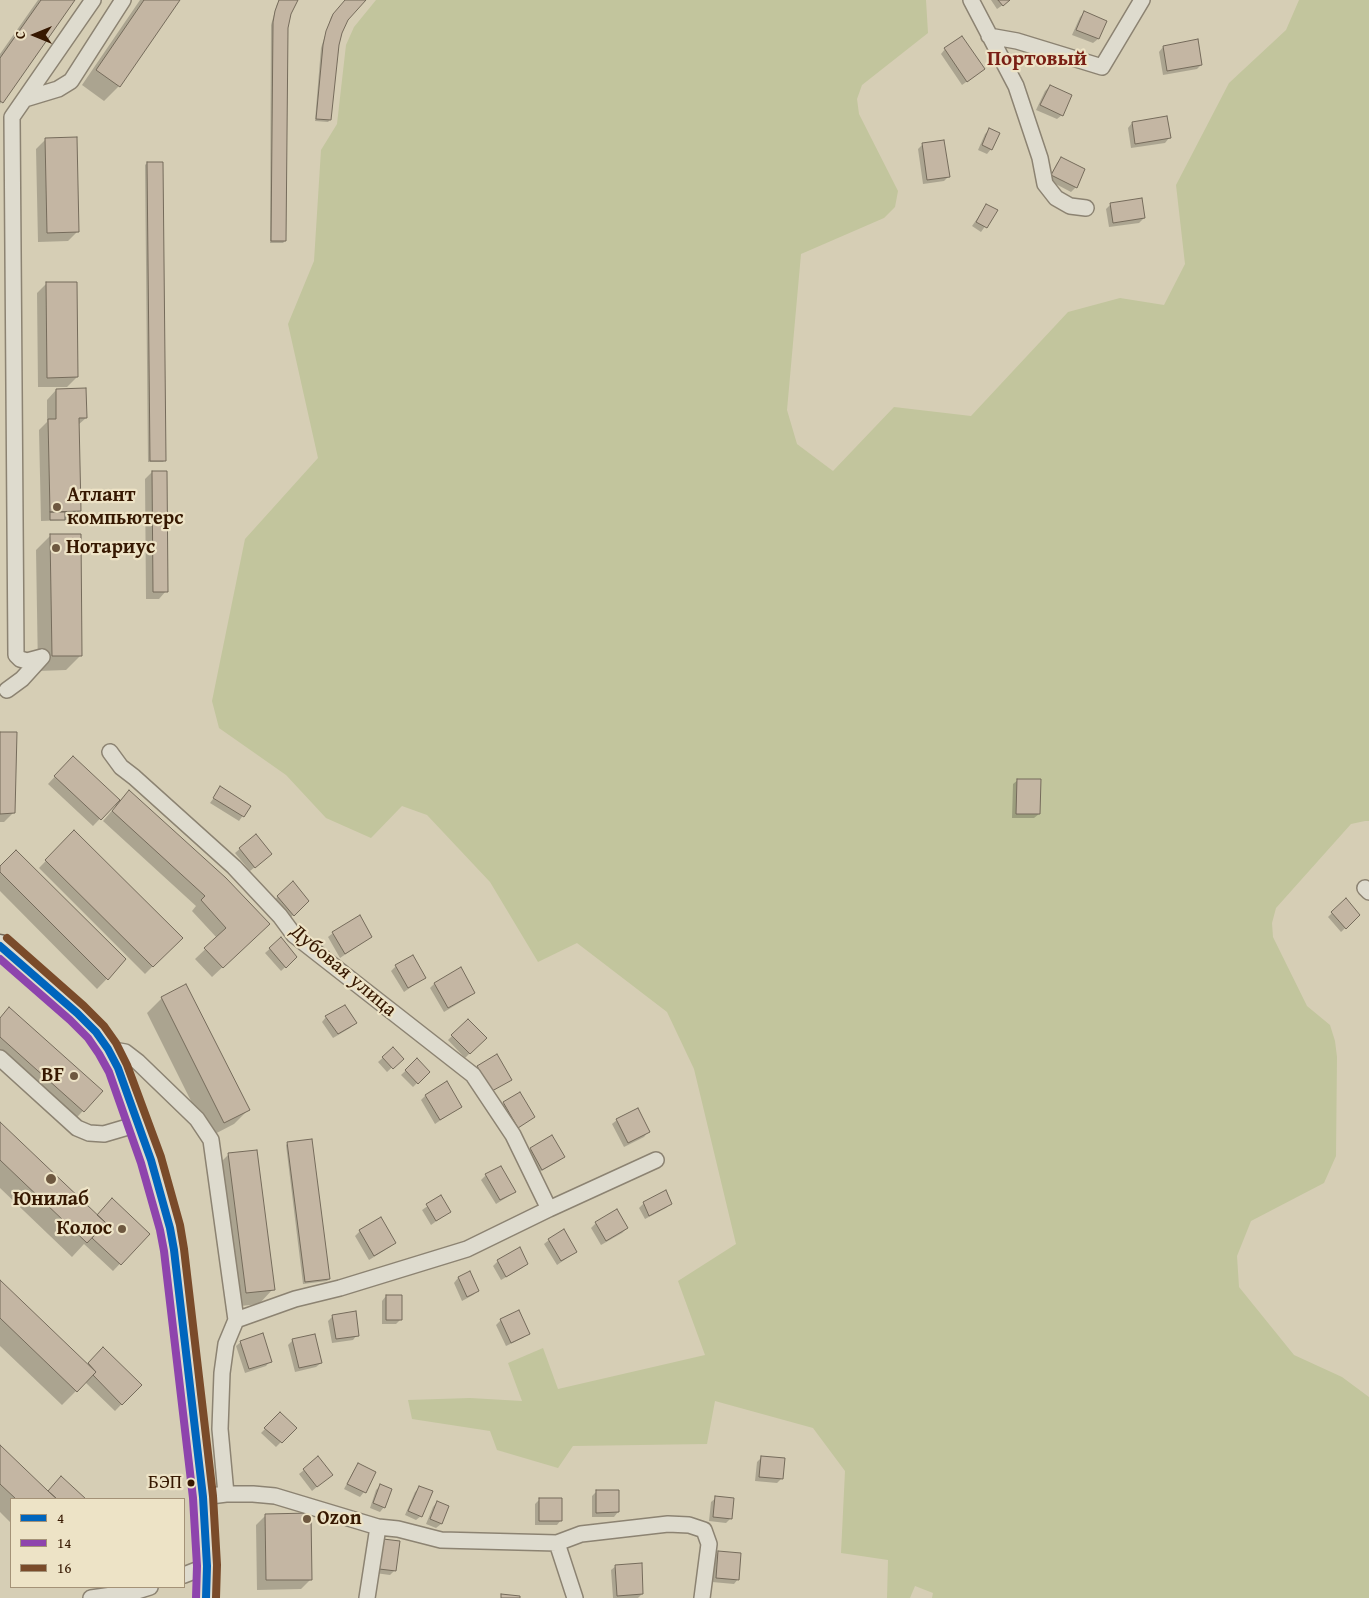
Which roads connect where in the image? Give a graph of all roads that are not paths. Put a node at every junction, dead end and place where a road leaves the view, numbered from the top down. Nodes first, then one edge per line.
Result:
1 (93, 0) edge
2 (123, 0) edge
3 (972, 0) edge
4 (1142, 0) edge
5 (989, 36) junction
6 (24, 99) junction
7 (1086, 208) dead end
8 (6, 266) edge
9 (7, 539) edge
10 (7, 690) dead end
11 (110, 752) dead end
12 (0, 946) edge
13 (108, 1049) junction
14 (0, 1058) edge
15 (138, 1124) junction
16 (656, 1160) dead end
17 (549, 1209) junction
18 (236, 1320) junction
19 (226, 1494) junction
20 (202, 1497) junction
21 (378, 1527) junction
22 (557, 1543) junction
23 (207, 1566) junction
24 (185, 1575) edge
25 (148, 1588) edge
26 (132, 1595) edge
27 (91, 1598) edge
28 (206, 1598) edge
29 (367, 1598) edge
30 (574, 1598) edge
31 (702, 1598) edge

1 - 6 street
2 - 6 street
3 - 5 street
4 - 5 street
5 - 7 street
6 - 8 street
8 - 9 street
9 - 10 street
11 - 17 street, Дубовая улица
12 - 13 main road
13 - 15 main road
13 - 18 street
14 - 15 street
15 - 20 main road
16 - 17 street
17 - 18 street
18 - 19 street
19 - 20 street
19 - 21 street
20 - 23 main road
21 - 22 street
21 - 29 street
22 - 30 street
22 - 31 street
23 - 24 street
23 - 28 main road
25 - 26 street
26 - 27 street

